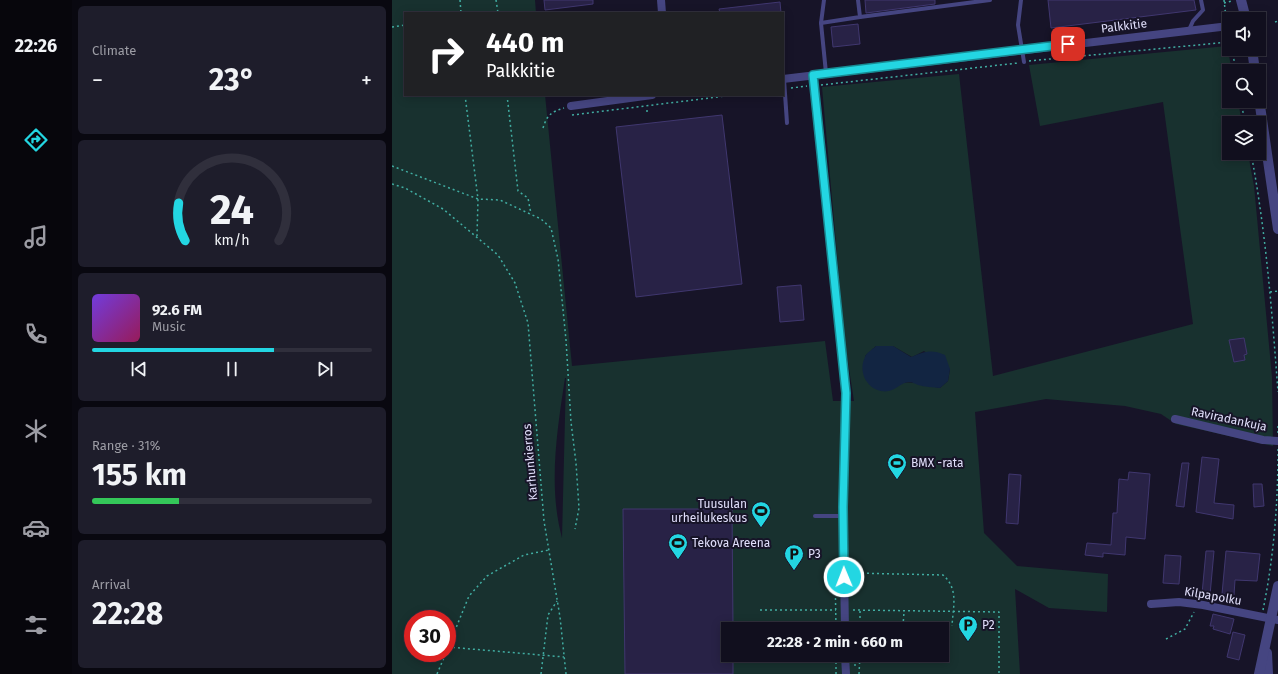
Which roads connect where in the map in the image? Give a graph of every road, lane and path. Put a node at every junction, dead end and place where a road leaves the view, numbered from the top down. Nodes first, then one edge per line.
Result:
1 (460, 0) edge
2 (496, 0) edge
3 (661, 0) edge
4 (824, 0) edge
5 (858, 0) edge
6 (985, 0) edge
7 (990, 0) edge
8 (1021, 0) edge
9 (1201, 0) edge
10 (1236, 0) edge
11 (1242, 0) edge
12 (1224, 3) dead end
13 (461, 12) edge
14 (498, 12) edge
15 (662, 12) edge
16 (1245, 12) edge
17 (860, 17) junction
18 (1278, 21) edge
19 (1275, 22) dead end
20 (821, 23) junction
21 (404, 25) edge
22 (392, 27) edge
23 (1222, 27) edge
24 (1189, 30) junction
25 (1222, 43) edge
26 (1023, 50) junction
27 (1024, 62) junction
28 (826, 73) junction
29 (813, 75) junction
30 (784, 78) edge
31 (814, 85) junction
32 (784, 89) joint
33 (465, 96) edge
34 (507, 96) edge
35 (645, 96) edge
36 (726, 96) edge
37 (571, 106) joint
38 (1260, 108) edge
39 (572, 115) dead end
40 (787, 123) dead end
41 (543, 128) dead end
42 (1252, 160) edge
43 (392, 166) edge
44 (392, 184) edge
45 (478, 199) junction
46 (531, 214) junction
47 (1278, 229) edge
48 (477, 236) junction
49 (1278, 291) edge
50 (1270, 292) junction
51 (1278, 392) edge
52 (1175, 419) dead end
53 (1278, 425) edge
54 (1278, 441) edge
55 (815, 516) dead end
56 (843, 516) junction
57 (575, 529) dead end
58 (549, 550) junction
59 (835, 563) dead end
60 (852, 573) dead end
61 (1278, 586) edge
62 (557, 600) junction
63 (1151, 604) dead end
64 (1203, 605) junction
65 (760, 610) dead end
66 (836, 610) junction
67 (852, 610) dead end
68 (860, 610) junction
69 (904, 611) junction
70 (953, 611) junction
71 (1270, 619) edge
72 (836, 622) edge
73 (845, 622) edge
74 (860, 622) edge
75 (903, 622) edge
76 (952, 626) dead end
77 (456, 628) edge
78 (1166, 639) dead end
79 (1267, 642) junction
80 (456, 648) edge
81 (545, 655) junction
82 (564, 657) junction
83 (443, 662) edge
84 (836, 662) edge
85 (845, 662) edge
86 (860, 662) edge
87 (438, 674) edge
88 (541, 674) edge
89 (566, 674) edge
90 (836, 674) edge
91 (846, 674) edge
92 (859, 674) edge
93 (999, 674) edge
94 (1259, 674) edge
95 (1268, 674) edge

1 - 13 path
2 - 14 path
3 - 15 street
4 - 20 lane
5 - 17 lane
6 - 7 lane
6 - 17 lane
8 - 26 lane
9 - 24 lane
10 - 12 path
11 - 16 street
17 - 20 lane
18 - 19 path
20 - 28 lane
21 - 22 path
23 - 24 street, Palkkitie
24 - 26 street, Palkkitie
25 - 27 path
26 - 27 lane
26 - 28 street, Palkkitie
27 - 31 path
28 - 29 street, Palkkitie
29 - 30 street, Palkkitie
29 - 31 street
31 - 32 path
31 - 56 street
32 - 40 lane
33 - 45 path
34 - 46 path
35 - 37 street
36 - 39 path
37 - 41 path
38 - 47 street
42 - 50 path
43 - 45 path
44 - 48 path, Karhunkierros
45 - 46 path
45 - 48 path
46 - 57 path
48 - 58 path, Karhunkierros
49 - 50 path
50 - 51 path
52 - 54 street, Raviradankuja
53 - 54 path
54 - 71 path
55 - 56 lane
56 - 73 street
58 - 62 path, Karhunkierros
58 - 77 path
59 - 66 path
60 - 70 path
61 - 71 street
62 - 81 path
62 - 82 path, Karhunkierros
63 - 64 street, Kilpapolku
64 - 71 street, Kilpapolku
64 - 78 path
65 - 66 path
66 - 72 path
67 - 68 path
68 - 69 path
68 - 74 path
69 - 70 path
69 - 75 path
70 - 76 path
70 - 93 path
71 - 79 street
79 - 94 street
79 - 95 street
80 - 81 path
81 - 82 path
81 - 88 path
82 - 89 path, Karhunkierros
83 - 87 path
84 - 90 path
85 - 91 street
86 - 92 path

